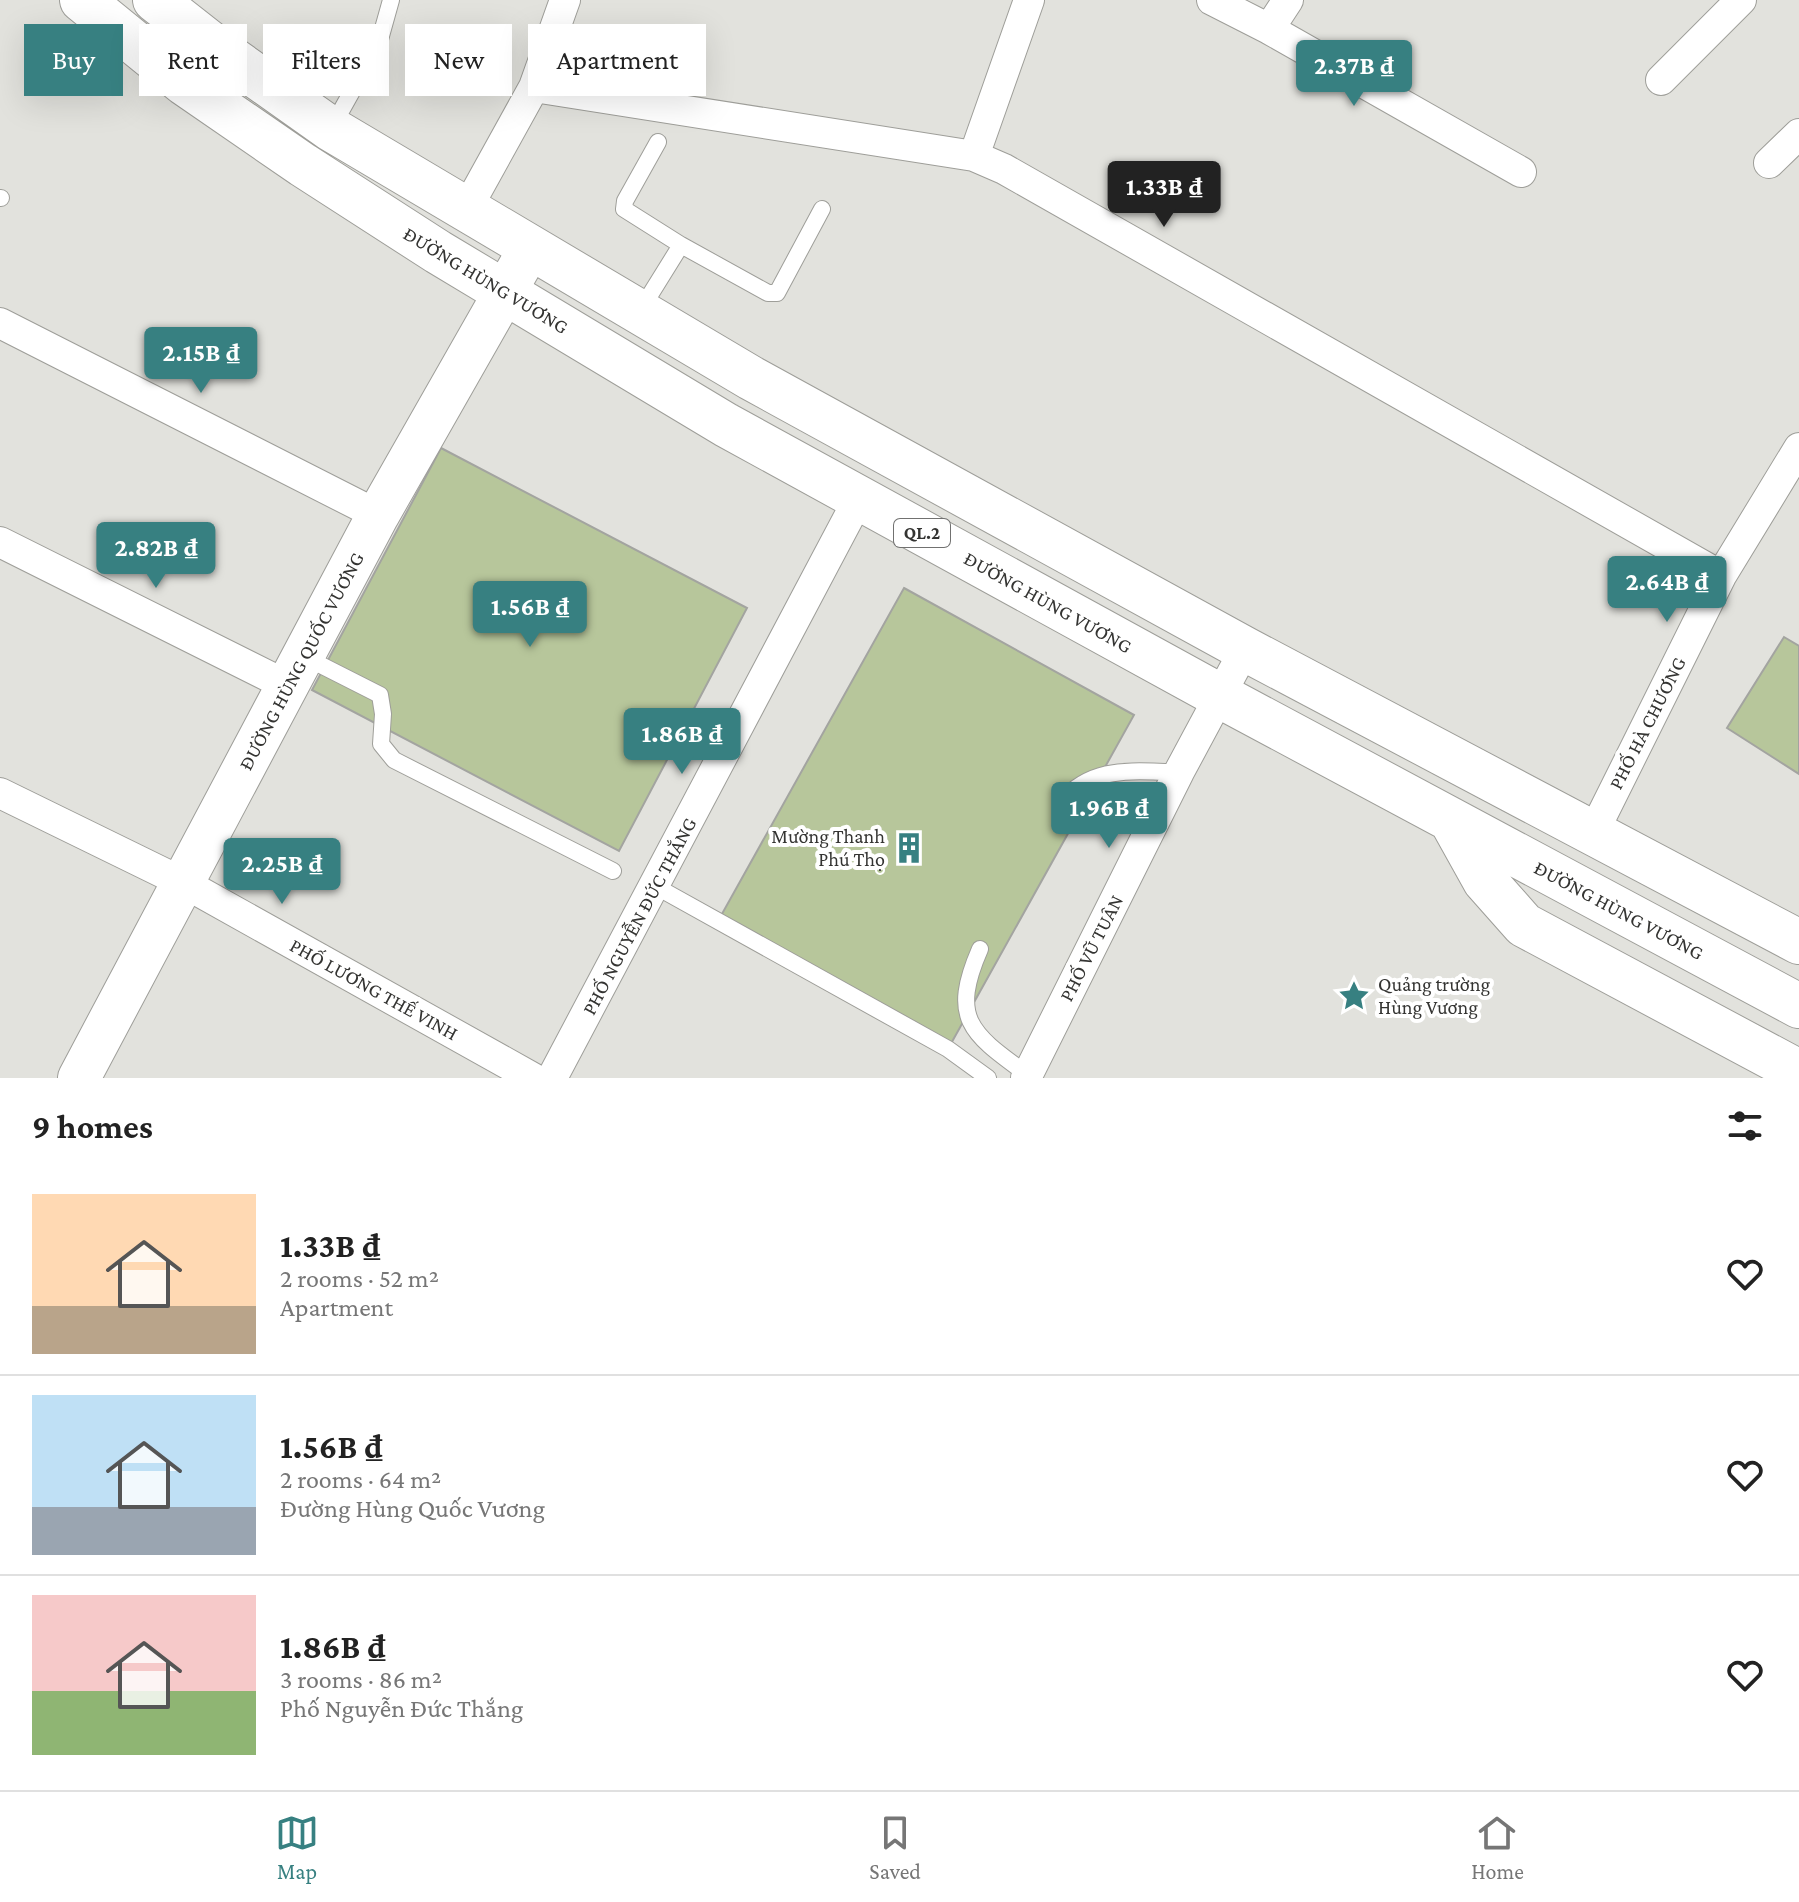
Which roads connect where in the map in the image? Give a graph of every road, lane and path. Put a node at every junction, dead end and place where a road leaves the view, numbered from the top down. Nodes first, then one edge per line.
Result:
1 (82, 0) edge
2 (155, 0) edge
3 (391, 0) edge
4 (565, 0) edge
5 (1029, 0) edge
6 (1212, 0) edge
7 (1288, 0) edge
8 (1741, 0) edge
9 (556, 24) edge
10 (1269, 29) junction
11 (1661, 80) dead end
12 (529, 96) edge
13 (591, 96) edge
14 (331, 129) junction
15 (1799, 134) edge
16 (658, 142) dead end
17 (974, 156) junction
18 (1769, 163) dead end
19 (1521, 172) dead end
20 (822, 209) dead end
21 (466, 210) junction
22 (681, 245) junction
23 (530, 248) junction
24 (505, 291) junction
25 (639, 313) junction
26 (0, 323) edge
27 (1799, 448) edge
28 (859, 498) junction
29 (378, 515) junction
30 (0, 542) edge
31 (1721, 576) junction
32 (1245, 649) junction
33 (296, 672) junction
34 (1220, 696) junction
35 (1179, 772) junction
36 (0, 793) edge
37 (1061, 802) dead end
38 (1451, 820) junction
39 (1593, 833) junction
40 (613, 871) dead end
41 (184, 883) junction
42 (655, 886) junction
43 (1799, 942) edge
44 (980, 949) dead end
45 (1799, 1006) edge
46 (1799, 1072) edge
47 (1027, 1076) edge
48 (79, 1078) edge
49 (533, 1078) edge
50 (552, 1078) edge
51 (988, 1078) edge

1 - 24 main road, ĐƯỜNG HÙNG VƯƠNG / QL.2
2 - 14 main road, QL.2
3 - 14 lane
4 - 9 street
5 - 17 street
6 - 10 street
7 - 10 street
8 - 11 street
10 - 19 street
12 - 21 street
13 - 17 street
14 - 21 main road, QL.2
15 - 18 street
16 - 22 lane
17 - 31 street
20 - 22 lane
21 - 23 main road, QL.2
22 - 25 lane
23 - 24 street, ĐƯỜNG HÙNG QUỐC VƯƠNG
23 - 25 main road, QL.2
24 - 28 main road, ĐƯỜNG HÙNG VƯƠNG / QL.2
24 - 29 street, ĐƯỜNG HÙNG QUỐC VƯƠNG
25 - 32 main road, QL.2
26 - 29 street
27 - 31 street, PHỐ HÀ CHƯƠNG
28 - 34 main road, ĐƯỜNG HÙNG VƯƠNG / QL.2
28 - 42 street, PHỐ NGUYỄN ĐỨC THẮNG
29 - 33 street, ĐƯỜNG HÙNG QUỐC VƯƠNG
30 - 33 street
31 - 39 street, PHỐ HÀ CHƯƠNG
32 - 34 street, PHỐ VŨ TUÂN
32 - 39 main road, QL.2
33 - 40 lane
33 - 41 street, ĐƯỜNG HÙNG QUỐC VƯƠNG
34 - 35 street, PHỐ VŨ TUÂN
34 - 38 main road, ĐƯỜNG HÙNG VƯƠNG / QL.2
35 - 37 lane
35 - 47 street, PHỐ VŨ TUÂN
36 - 41 street, PHỐ LƯƠNG THẾ VINH
38 - 45 main road, ĐƯỜNG HÙNG VƯƠNG / QL.2
38 - 46 main road
39 - 43 main road, QL.2
41 - 48 street, ĐƯỜNG HÙNG QUỐC VƯƠNG
41 - 49 street, PHỐ LƯƠNG THẾ VINH
42 - 50 street, PHỐ NGUYỄN ĐỨC THẮNG
42 - 51 lane
44 - 47 lane

